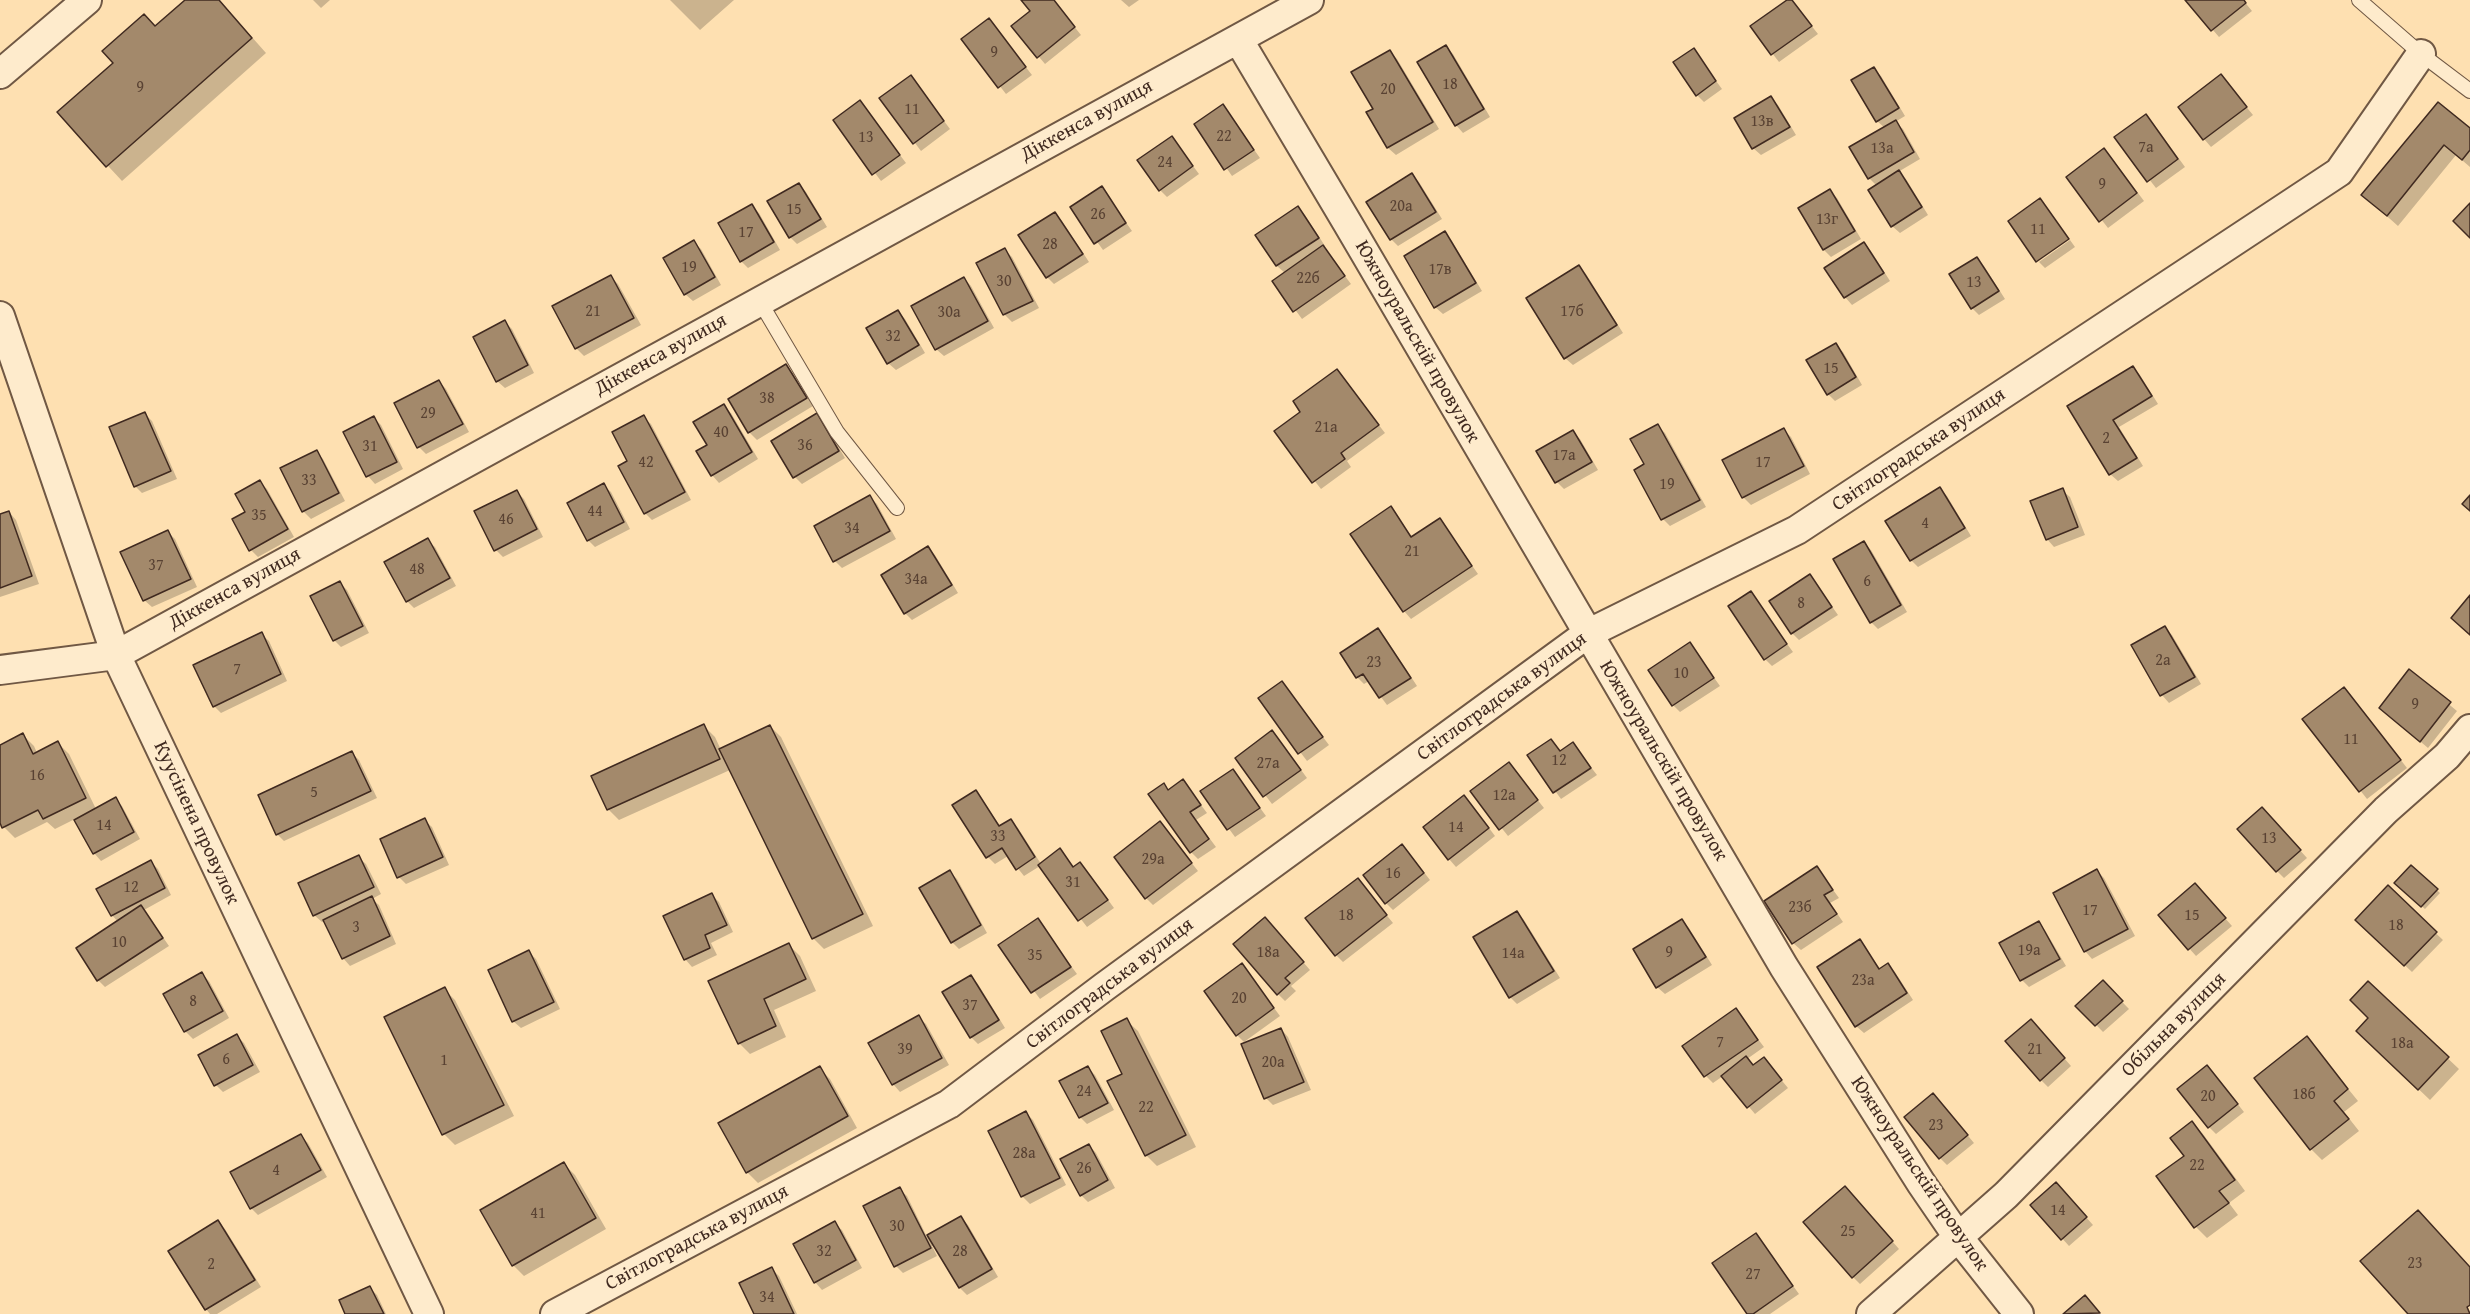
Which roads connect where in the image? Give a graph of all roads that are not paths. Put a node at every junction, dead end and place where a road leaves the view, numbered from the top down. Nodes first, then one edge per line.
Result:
1 (87, 0) edge
2 (1309, 0) edge
3 (2359, 0) edge
4 (1238, 39) junction
5 (2421, 54) junction
6 (0, 74) edge
7 (2470, 91) edge
8 (759, 300) junction
9 (0, 316) edge
10 (897, 508) dead end
11 (1587, 634) junction
12 (116, 655) junction
13 (0, 670) edge
14 (2470, 729) edge
15 (1958, 1237) junction
16 (429, 1314) edge
17 (555, 1314) edge
18 (1871, 1314) edge
19 (2019, 1314) edge

1 - 6 street
2 - 4 street, Діккенса вулиця
3 - 5 lane
4 - 8 street, Діккенса вулиця
4 - 11 street, Южноуральскій провулок
5 - 7 lane
5 - 11 street, Світлоградська вулиця
8 - 10 lane
8 - 12 street, Діккенса вулиця
9 - 12 street, Куусінена провулок
11 - 15 street, Южноуральскій провулок
11 - 17 street, Світлоградська вулиця
12 - 13 street, Діккенса вулиця
12 - 16 street, Куусінена провулок
14 - 15 street, Обільна вулиця
15 - 18 street, Обільна вулиця
15 - 19 street, Южноуральскій провулок

